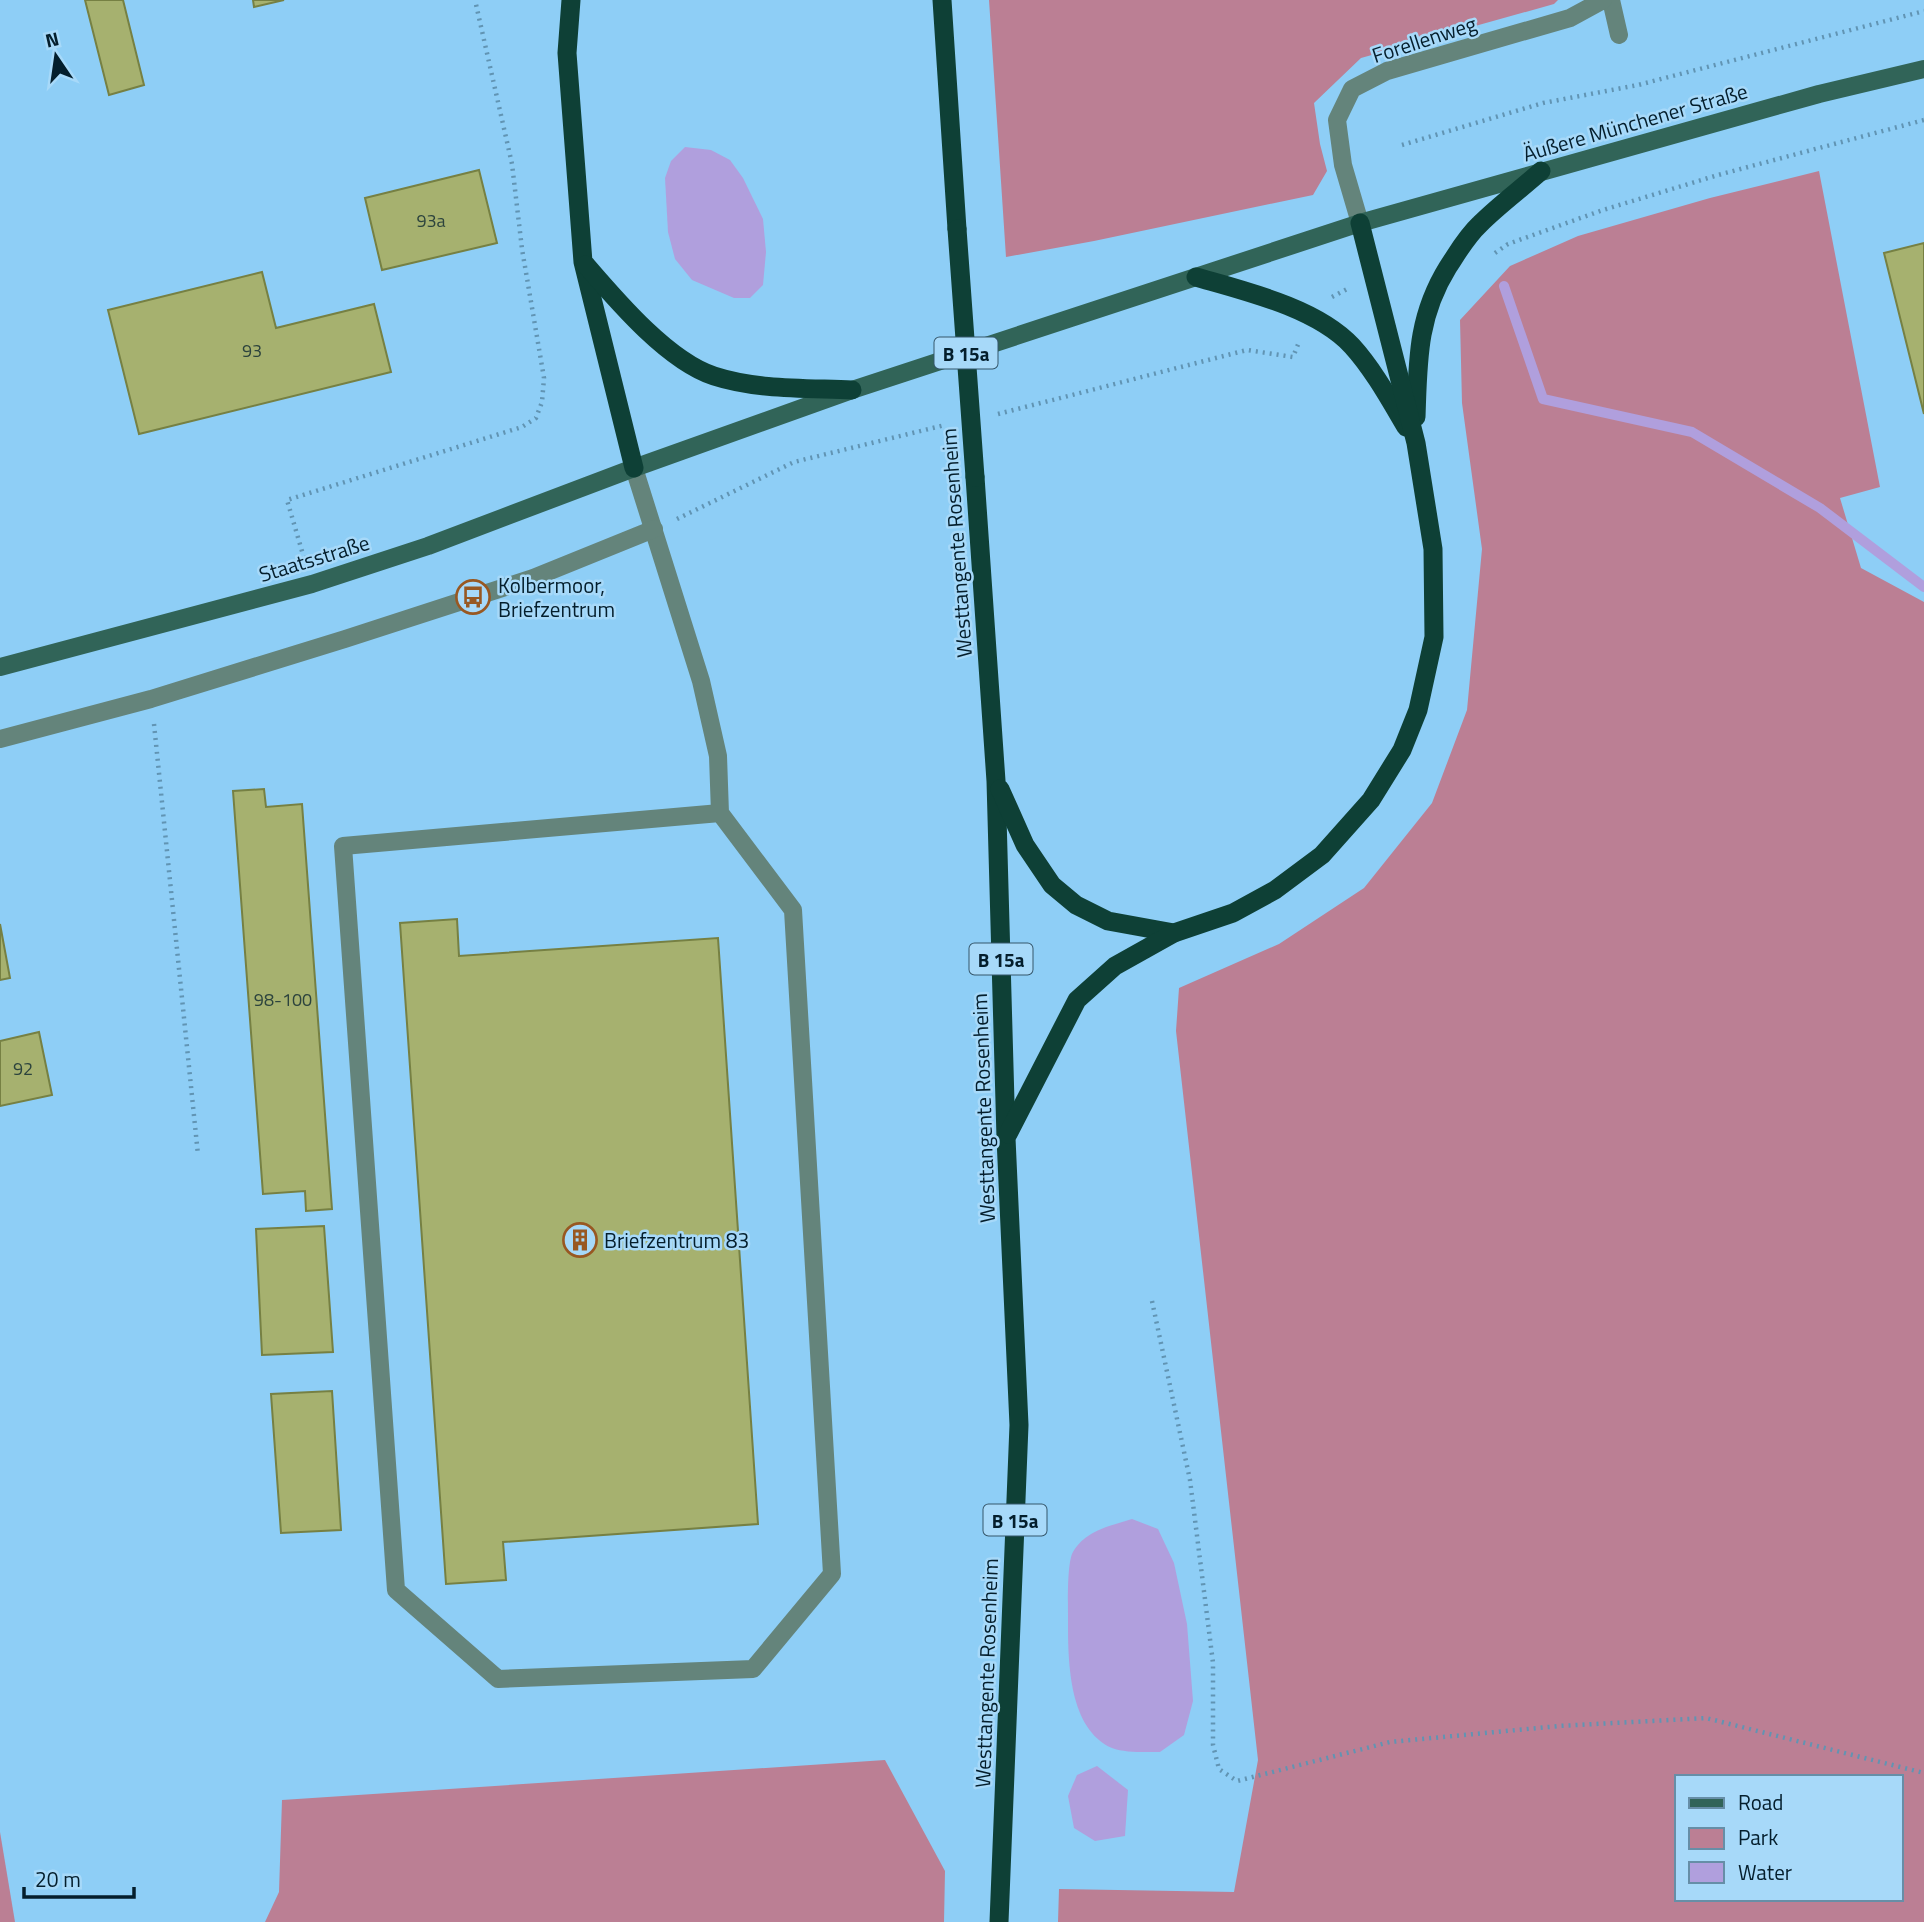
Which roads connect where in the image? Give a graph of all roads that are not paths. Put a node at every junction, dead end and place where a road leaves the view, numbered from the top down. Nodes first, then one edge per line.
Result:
1 (571, 0) edge
2 (942, 0) edge
3 (1603, 0) edge
4 (1611, 0) edge
5 (1619, 35) dead end
6 (1924, 69) edge
7 (1541, 171) junction
8 (1360, 223) junction
9 (583, 262) junction
10 (1196, 277) junction
11 (852, 390) junction
12 (1416, 443) junction
13 (634, 468) junction
14 (654, 530) junction
15 (0, 667) edge
16 (0, 739) edge
17 (996, 781) junction
18 (720, 813) junction
19 (1174, 933) junction
20 (1006, 1138) junction
21 (999, 1922) edge

1 - 9 highway
2 - 17 highway, Westtangente Rosenheim / B 15a, bridge
3 - 8 street, Forellenweg
4 - 5 street
6 - 7 main road, Äußere Münchener Straße
7 - 8 main road, Äußere Münchener Straße
7 - 12 highway
8 - 10 main road, Äußere Münchener Straße
8 - 12 highway
9 - 11 highway
9 - 13 highway
10 - 11 main road, Äußere Münchener Straße
10 - 12 highway
11 - 13 main road, Staatsstraße
12 - 19 highway
13 - 14 street
13 - 15 main road, Staatsstraße
14 - 16 street
14 - 18 street
17 - 19 highway
17 - 20 highway, Westtangente Rosenheim / B 15a
18 - 18 street
19 - 20 highway
20 - 21 highway, Westtangente Rosenheim / B 15a

